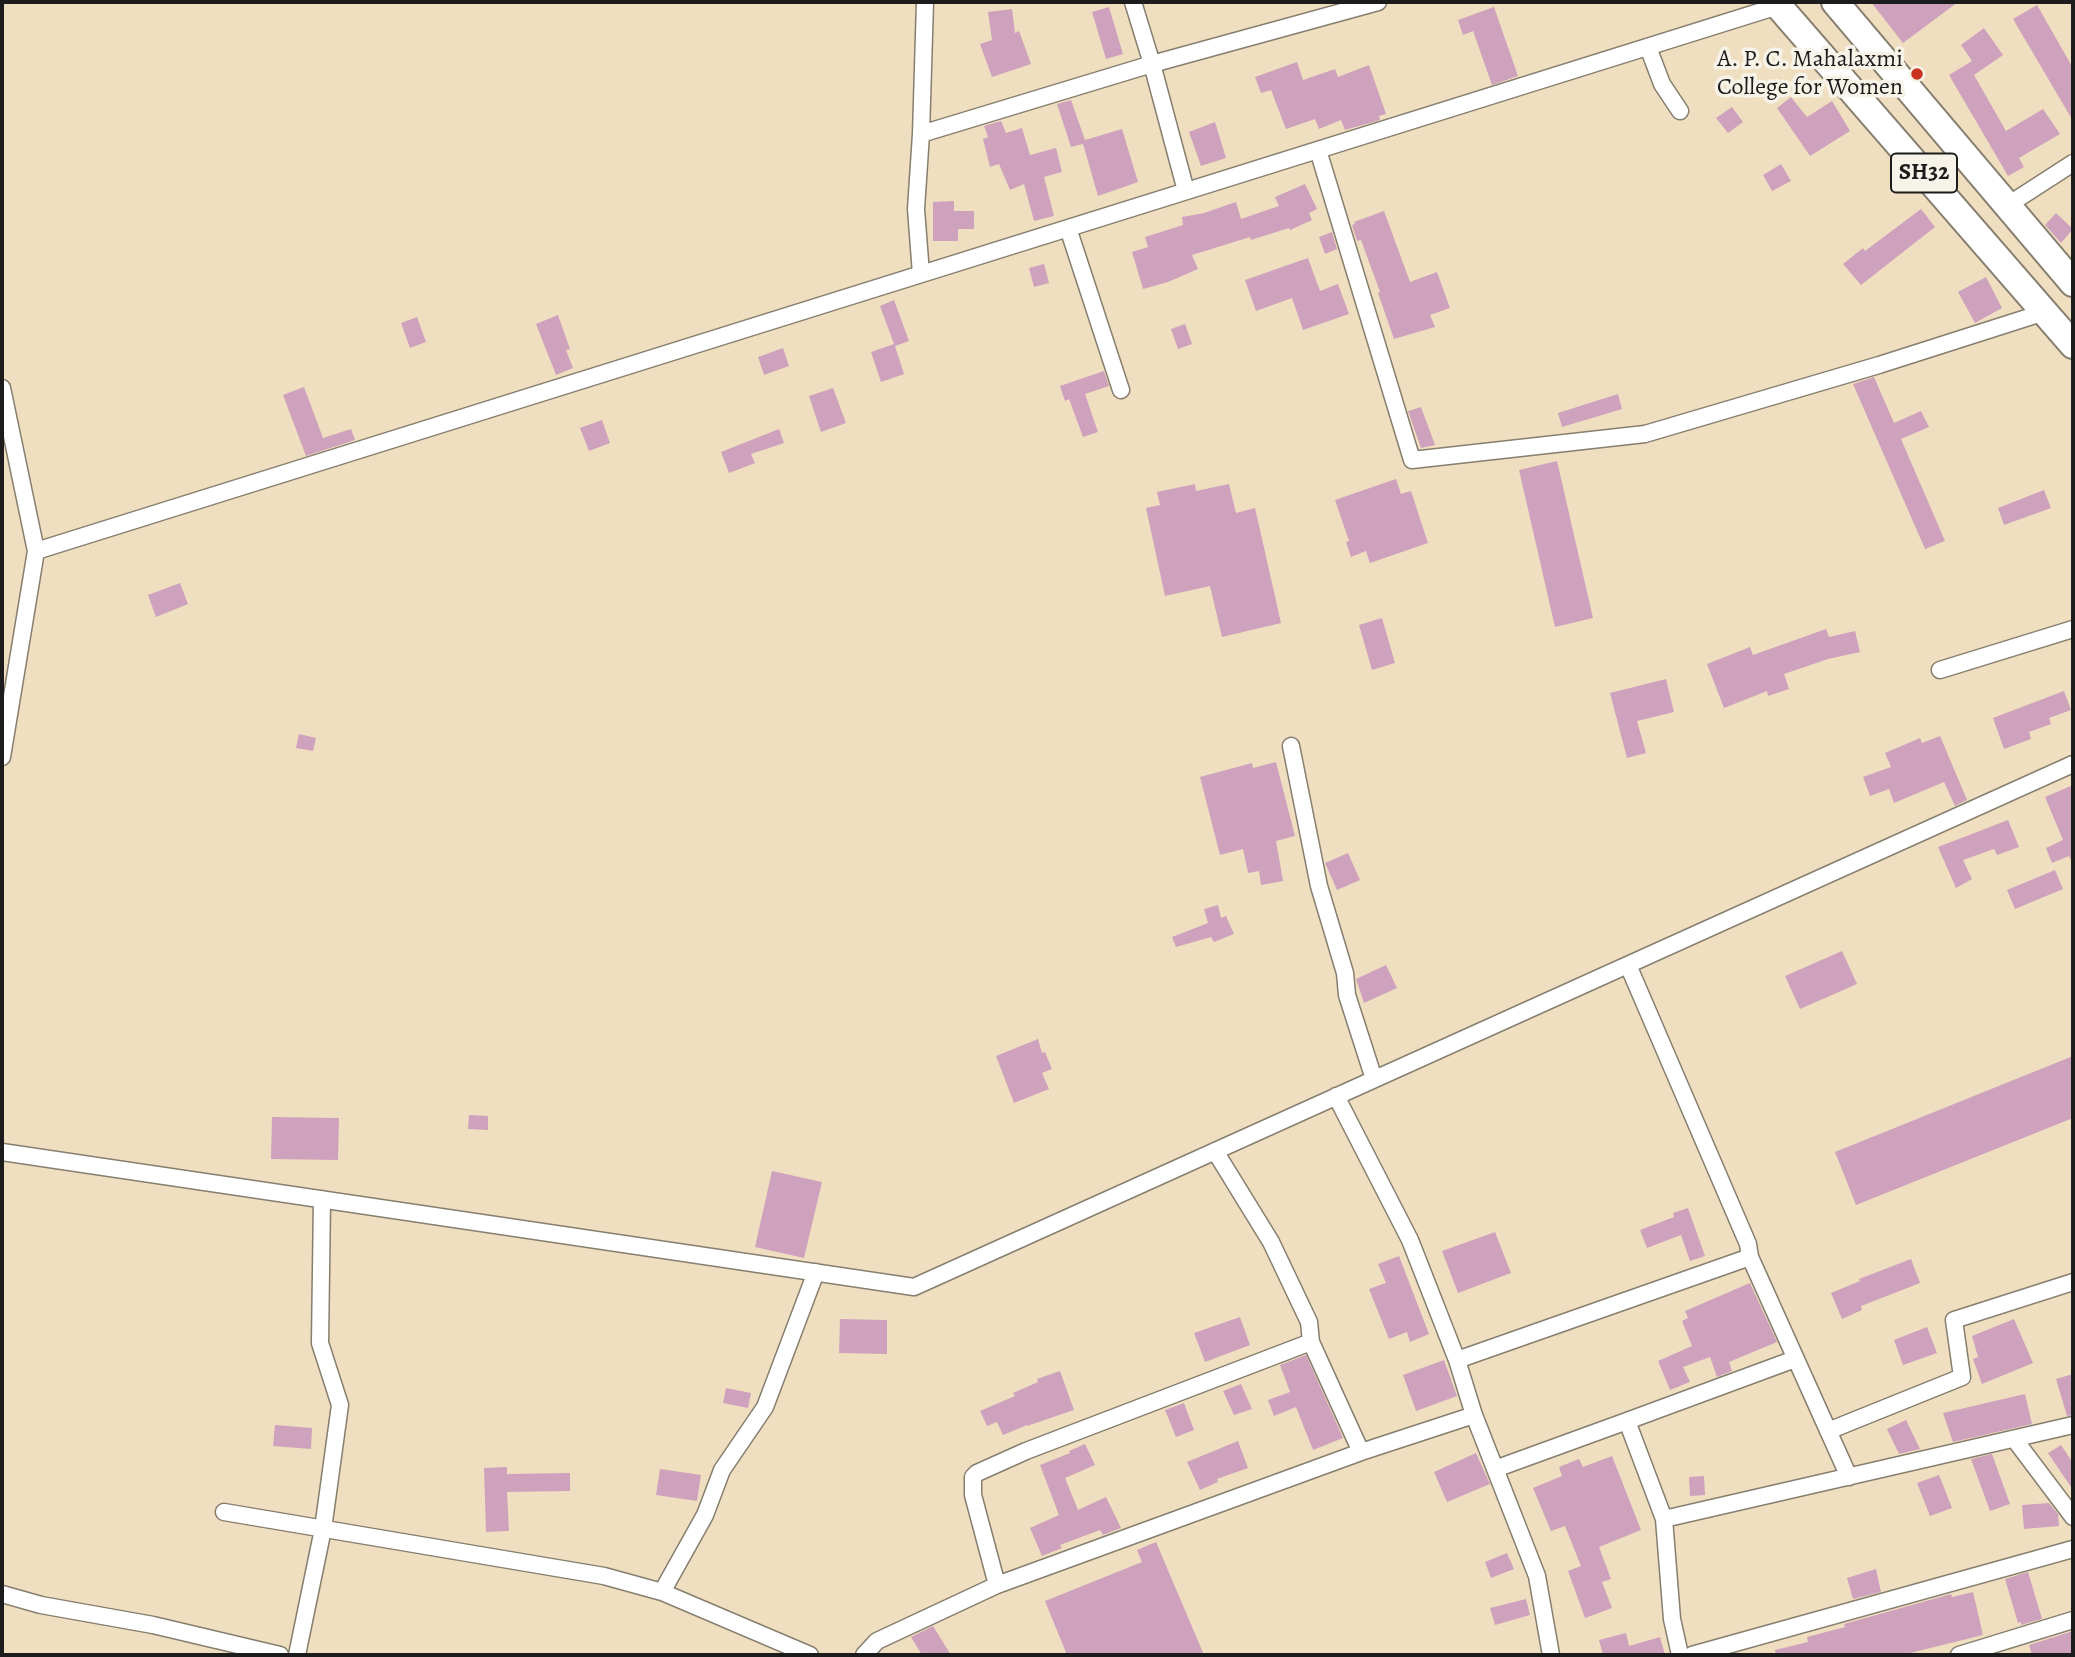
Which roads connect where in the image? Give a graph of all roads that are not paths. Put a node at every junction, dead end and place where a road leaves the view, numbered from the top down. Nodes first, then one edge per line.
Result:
1 (925, 2) edge
2 (1133, 2) edge
3 (1378, 2) edge
4 (1835, 2) edge
5 (1777, 4) edge
6 (1648, 47) junction
7 (1152, 64) junction
8 (1680, 111) dead end
9 (921, 134) junction
10 (1318, 150) junction
11 (2073, 163) edge
12 (1186, 191) junction
13 (2008, 205) junction
14 (1068, 228) junction
15 (921, 274) junction
16 (2073, 283) edge
17 (2045, 312) junction
18 (2073, 345) edge
19 (2, 388) edge
20 (1122, 390) dead end
21 (36, 551) junction
22 (2073, 629) edge
23 (1940, 670) dead end
24 (1291, 746) dead end
25 (2, 757) edge
26 (2073, 764) edge
27 (1628, 965) junction
28 (1374, 1079) junction
29 (1336, 1096) junction
30 (1215, 1151) junction
31 (2, 1152) edge
32 (323, 1199) junction
33 (1749, 1257) junction
34 (816, 1272) junction
35 (2073, 1282) edge
36 (1311, 1342) junction
37 (1795, 1359) junction
38 (1457, 1360) junction
39 (1474, 1415) junction
40 (1627, 1421) junction
41 (2073, 1425) edge
42 (1828, 1431) junction
43 (2015, 1440) junction
44 (1361, 1452) junction
45 (1495, 1469) junction
46 (1849, 1477) junction
47 (224, 1512) dead end
48 (2073, 1517) edge
49 (1664, 1519) junction
50 (323, 1528) junction
51 (2073, 1549) edge
52 (997, 1585) junction
53 (662, 1592) junction
54 (2, 1594) edge
55 (2073, 1620) edge
56 (280, 1655) edge
57 (297, 1655) edge
58 (810, 1655) edge
59 (864, 1655) edge
60 (1551, 1655) edge
61 (1680, 1655) edge
62 (1692, 1655) edge
63 (1959, 1655) edge

1 - 9 street
2 - 7 street
3 - 7 street
4 - 13 main road, SH32
5 - 6 street
5 - 17 main road, SH32
6 - 8 street
6 - 10 street
7 - 9 street
7 - 12 street
9 - 15 street
10 - 12 street
10 - 17 street
11 - 13 street
12 - 14 street
13 - 16 main road, SH32
14 - 15 street
14 - 20 street
15 - 21 street
17 - 18 main road, SH32
19 - 21 street
21 - 25 street
22 - 23 street
24 - 28 street
26 - 27 street
27 - 28 street
27 - 33 street
28 - 29 street
29 - 30 street
29 - 38 street
30 - 34 street
30 - 36 street
31 - 32 street
32 - 34 street
32 - 50 street
33 - 37 street
33 - 38 street
34 - 53 street
35 - 42 street
36 - 44 street
36 - 52 street
37 - 40 street
37 - 42 street
38 - 39 street
39 - 44 street
39 - 45 street
40 - 45 street
40 - 49 street
41 - 43 street
42 - 46 street
43 - 46 street
43 - 48 street
44 - 52 street
45 - 60 street
46 - 49 street
47 - 50 street
49 - 61 street
50 - 53 street
50 - 57 street
51 - 62 street
52 - 59 street
53 - 58 street
54 - 56 street
55 - 63 street

